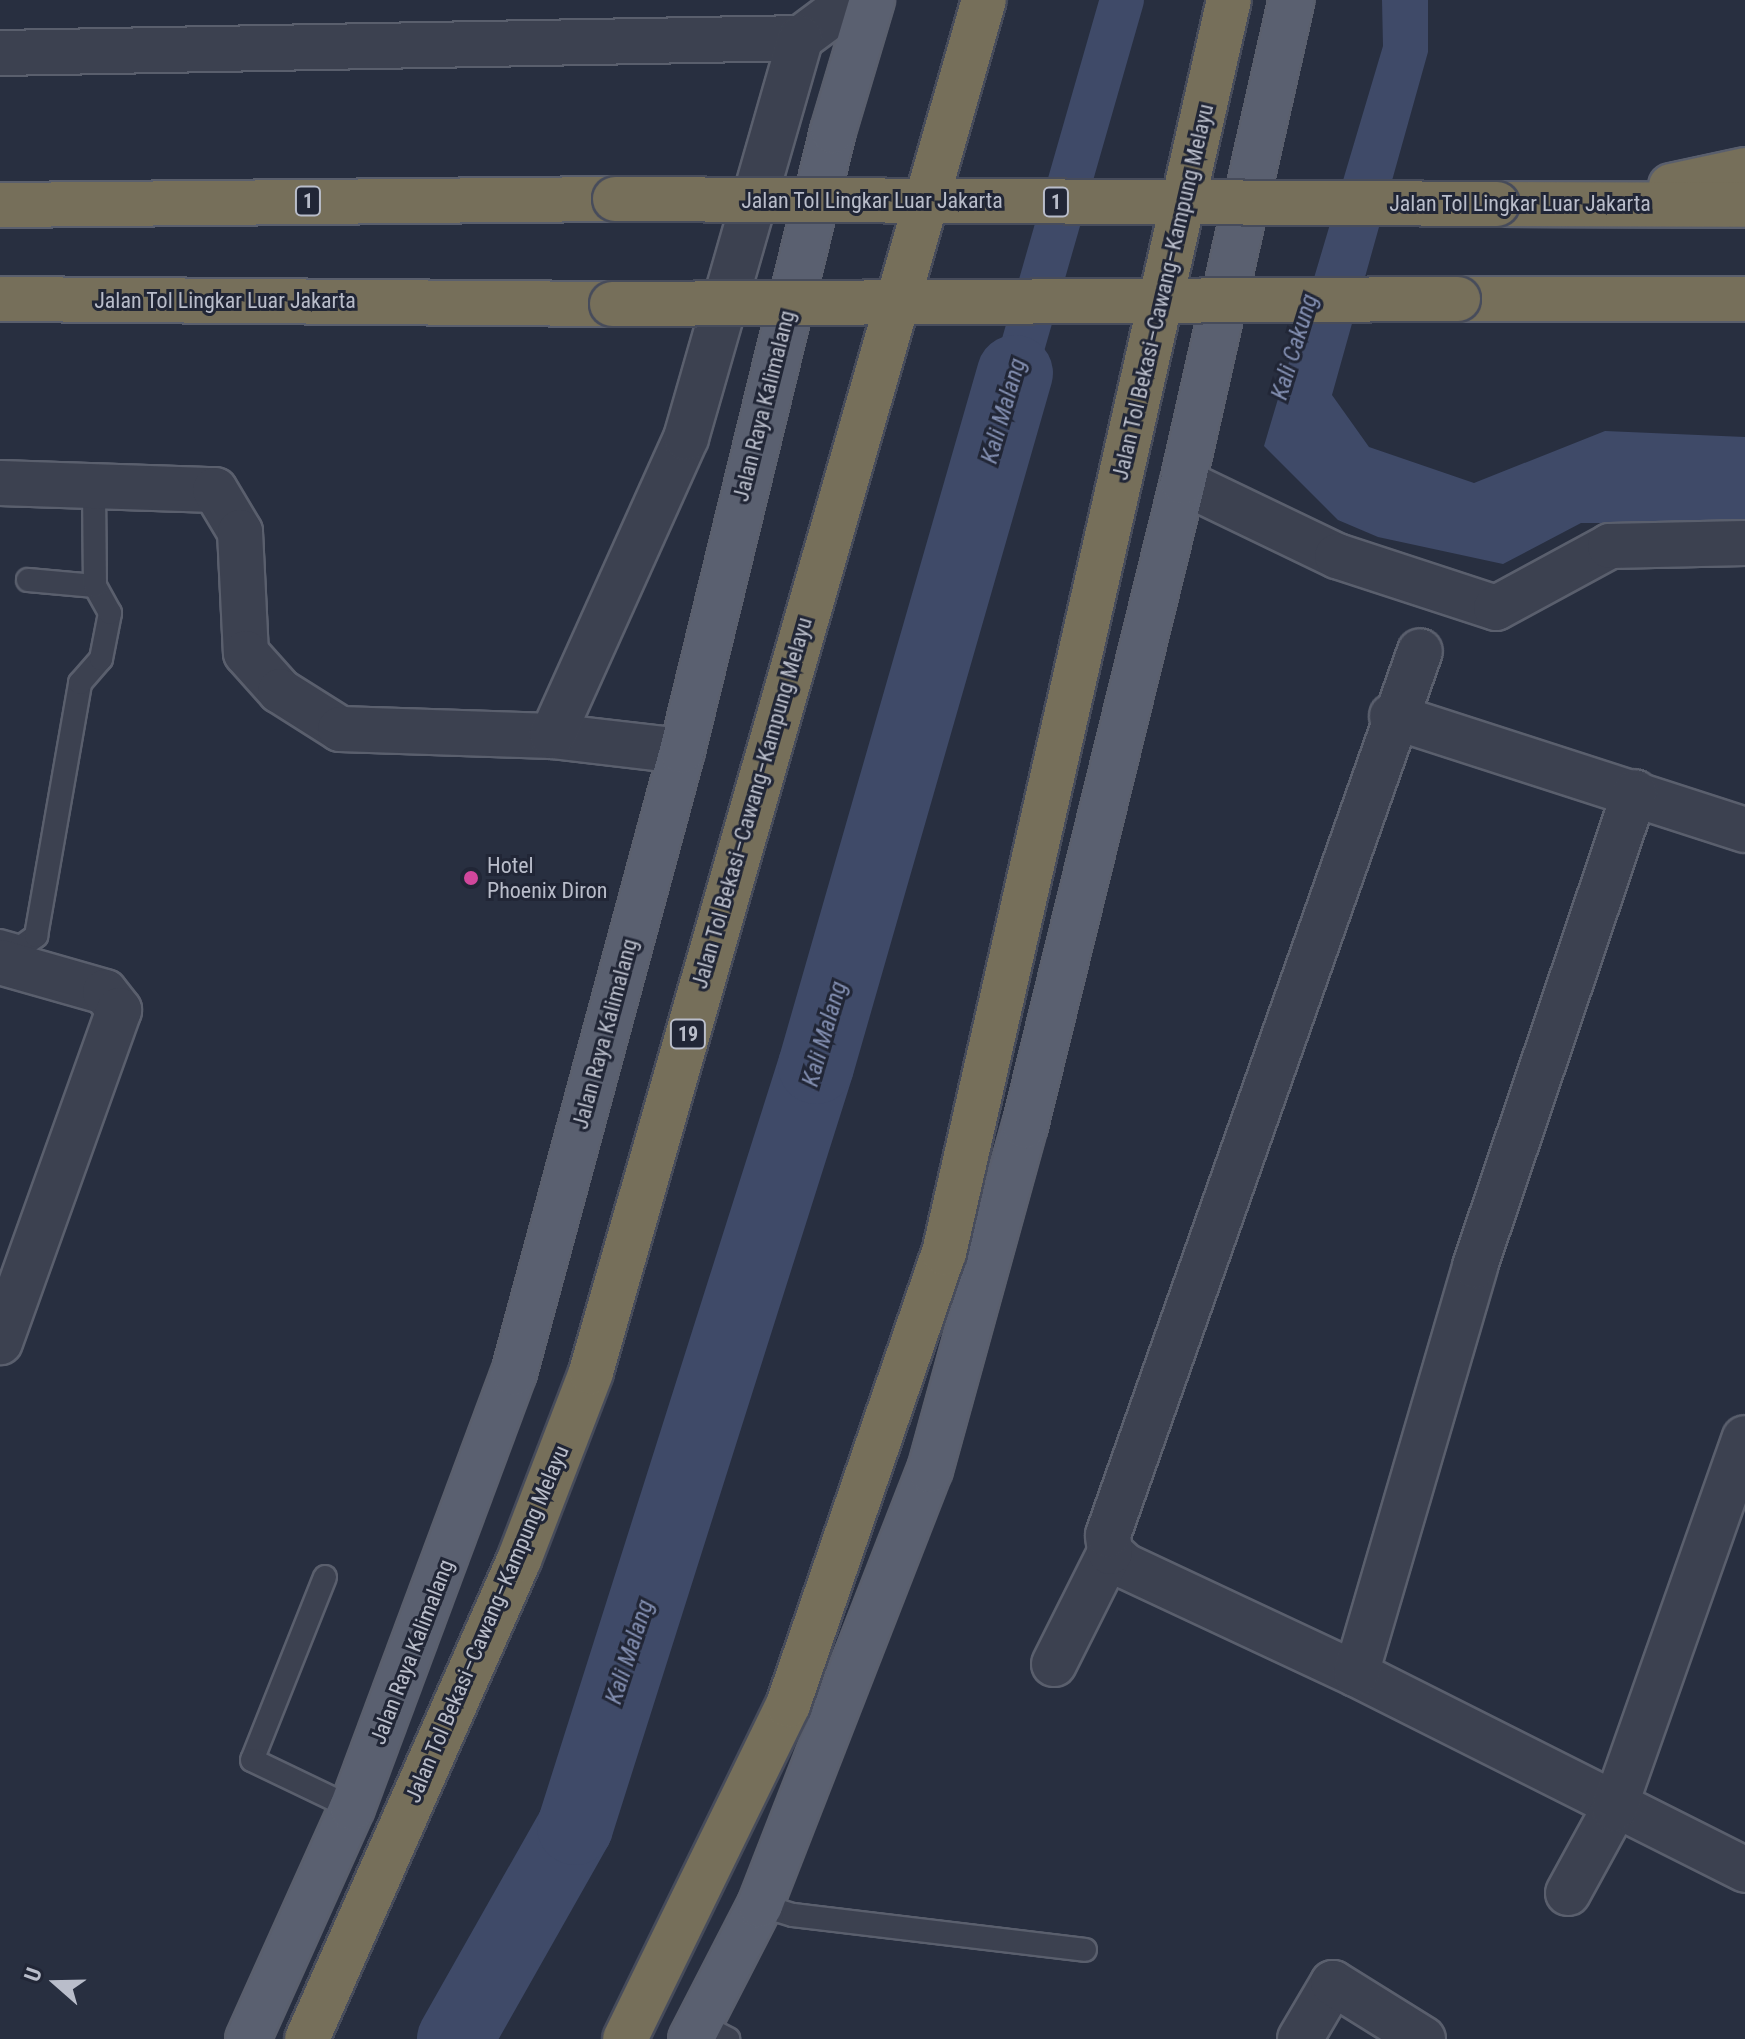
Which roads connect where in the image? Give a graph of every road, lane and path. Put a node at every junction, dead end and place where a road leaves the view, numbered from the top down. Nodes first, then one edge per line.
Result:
1 (852, 0) edge
2 (872, 0) edge
3 (984, 0) edge
4 (1229, 0) edge
5 (1292, 0) edge
6 (801, 38) junction
7 (0, 53) edge
8 (1745, 170) edge
9 (0, 178) edge
10 (267, 201) junction
11 (0, 205) edge
12 (1587, 205) junction
13 (1745, 205) edge
14 (0, 299) edge
15 (1745, 299) edge
16 (1183, 482) junction
17 (0, 483) edge
18 (94, 483) junction
19 (1745, 543) edge
20 (28, 580) dead end
21 (95, 586) junction
22 (1420, 651) dead end
23 (1392, 716) junction
24 (552, 736) junction
25 (682, 751) junction
26 (1635, 792) junction
27 (1745, 830) edge
28 (0, 941) edge
29 (0, 962) edge
30 (0, 1342) edge
31 (1745, 1438) edge
32 (1110, 1552) junction
33 (325, 1577) dead end
34 (1054, 1664) dead end
35 (1356, 1674) junction
36 (352, 1808) junction
37 (1614, 1809) junction
38 (1745, 1870) edge
39 (1568, 1893) dead end
40 (760, 1905) junction
41 (1085, 1950) dead end
42 (706, 2034) edge
43 (248, 2039) edge
44 (307, 2039) edge
45 (625, 2039) edge
46 (1300, 2039) edge
47 (1423, 2039) edge

1 - 6 street
2 - 25 main road, Jalan Raya Kalimalang
3 - 44 highway, Jalan Tol Bekasi–Cawang–Kampung Melayu / 19, bridge
4 - 45 highway, Jalan Tol Bekasi–Cawang–Kampung Melayu, bridge
5 - 16 main road
6 - 7 street
6 - 24 street
8 - 12 highway
9 - 10 highway
10 - 11 highway, Jalan Tol Lingkar Luar Jakarta / 1
10 - 12 highway, Jalan Tol Lingkar Luar Jakarta / 1, bridge
12 - 13 highway, Jalan Tol Lingkar Luar Jakarta / 1
14 - 15 highway, Jalan Tol Lingkar Luar Jakarta, bridge
16 - 19 street
16 - 40 main road
17 - 18 street
18 - 21 lane
18 - 24 street
20 - 21 lane
21 - 28 lane
22 - 23 street
23 - 26 street
23 - 32 street
24 - 25 street
25 - 36 main road, Jalan Raya Kalimalang
26 - 27 street
26 - 35 street
29 - 30 street
31 - 37 street
32 - 34 street
32 - 35 street
33 - 36 lane
35 - 37 street
36 - 43 main road, Jalan Raya Kalimalang
37 - 38 street
37 - 39 street
40 - 41 lane
40 - 42 main road
46 - 47 street

